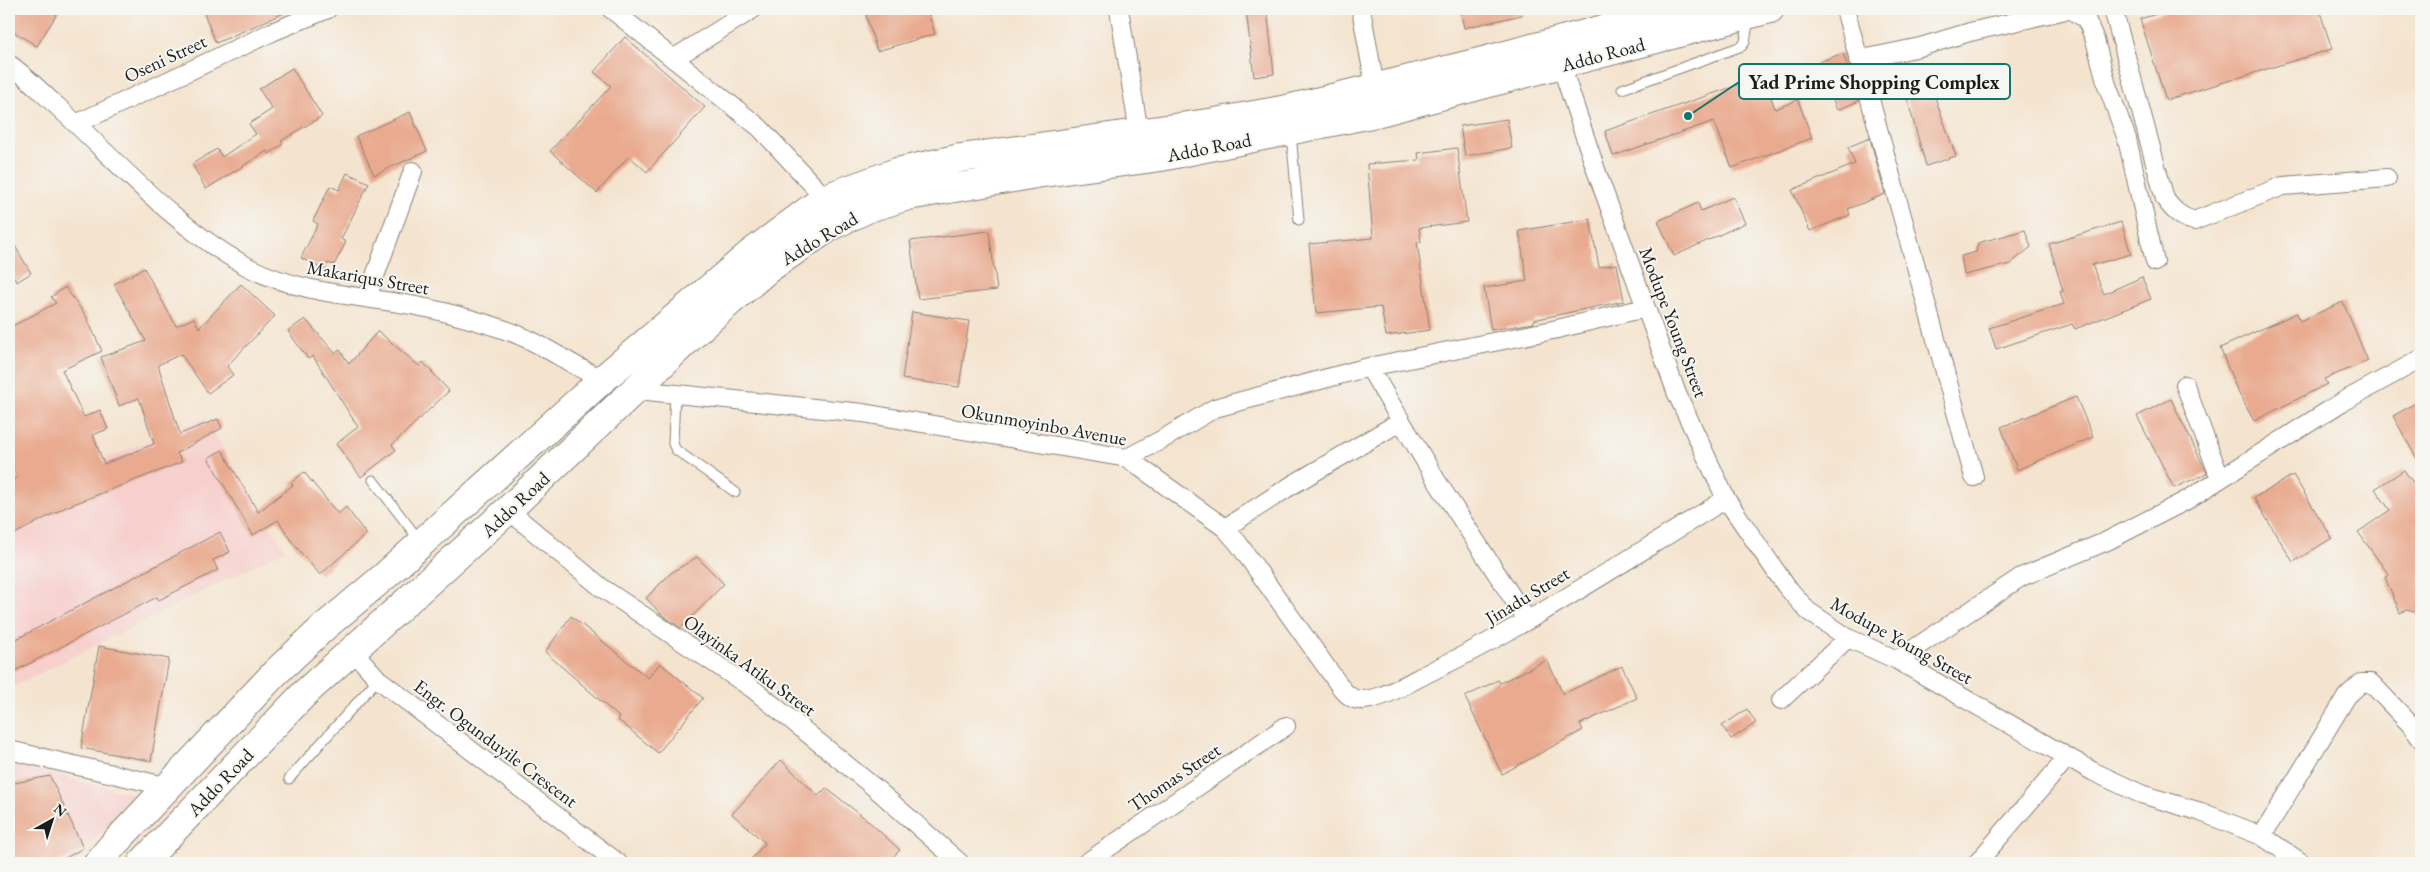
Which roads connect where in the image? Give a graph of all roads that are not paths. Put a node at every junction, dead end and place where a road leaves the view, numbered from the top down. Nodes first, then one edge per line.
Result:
1 (328, 9) edge
2 (611, 9) edge
3 (752, 9) edge
4 (1119, 9) edge
5 (1361, 9) edge
6 (1679, 9) edge
7 (1845, 9) edge
8 (2113, 9) edge
9 (1760, 12) edge
10 (1701, 18) edge
11 (674, 59) junction
12 (1858, 60) junction
13 (9, 64) edge
14 (1561, 65) junction
15 (1375, 87) junction
16 (1622, 89) dead end
17 (76, 124) junction
18 (1291, 131) junction
19 (1139, 133) junction
20 (414, 171) dead end
21 (2387, 178) dead end
22 (825, 198) junction
23 (1299, 220) dead end
24 (2155, 262) dead end
25 (367, 298) junction
26 (1645, 308) junction
27 (2421, 359) edge
28 (1369, 367) junction
29 (603, 379) junction
30 (2185, 385) dead end
31 (637, 390) junction
32 (675, 394) junction
33 (1400, 422) junction
34 (1127, 458) junction
35 (1974, 476) dead end
36 (2220, 478) junction
37 (373, 480) dead end
38 (734, 492) dead end
39 (1726, 499) junction
40 (508, 510) junction
41 (1225, 528) junction
42 (422, 543) junction
43 (1527, 620) junction
44 (1848, 638) junction
45 (354, 651) junction
46 (1897, 660) junction
47 (378, 680) junction
48 (1342, 689) joint
49 (1781, 700) dead end
50 (2416, 720) edge
51 (1286, 726) dead end
52 (2421, 739) edge
53 (9, 750) edge
54 (2067, 758) junction
55 (289, 779) dead end
56 (169, 788) junction
57 (2262, 836) junction
58 (98, 863) edge
59 (142, 863) edge
60 (618, 863) edge
61 (960, 863) edge
62 (1086, 863) edge
63 (1977, 863) edge
64 (2302, 863) edge

1 - 17 street, Oseni Street
2 - 11 street
3 - 11 street
4 - 19 street
5 - 15 street
6 - 15 main road, Addo Road
7 - 12 street
8 - 21 street
9 - 10 main road, Addo Road
9 - 16 lane
10 - 14 main road, Addo Road
11 - 22 street
12 - 24 street
12 - 35 street
13 - 17 street, Makariqus Street
14 - 18 main road, Addo Road
14 - 26 street, Modupe Young Street
15 - 19 main road, Addo Road
17 - 25 street, Makariqus Street
18 - 23 lane
18 - 31 main road, Addo Road
19 - 22 main road, Addo Road
20 - 25 street
22 - 29 main road, Addo Road
25 - 29 street, Makariqus Street
26 - 28 street
26 - 39 street, Modupe Young Street
27 - 36 street
28 - 33 street
28 - 34 street
29 - 42 main road, Addo Road
30 - 36 street
31 - 32 street, Okunmoyinbo Avenue
31 - 40 main road, Addo Road
32 - 34 street, Okunmoyinbo Avenue
32 - 38 lane
33 - 41 street
33 - 43 street
34 - 41 street, Okunmoyinbo Avenue
36 - 46 street
37 - 42 lane
39 - 43 street, Jinadu Street
39 - 44 street, Modupe Young Street
40 - 45 main road, Addo Road
40 - 61 street, Olayinka Atiku Street
41 - 48 street, Okunmoyinbo Avenue
42 - 56 main road, Addo Road
43 - 48 street, Jinadu Street
44 - 46 street, Modupe Young Street
44 - 49 street
45 - 47 street, Engr. Ogunduyile Crescent
45 - 59 main road, Addo Road
46 - 54 street, Modupe Young Street
47 - 55 lane
47 - 60 street, Engr. Ogunduyile Crescent
50 - 52 street
50 - 57 street
51 - 62 street, Thomas Street
53 - 56 street
54 - 57 street, Modupe Young Street
54 - 63 street
56 - 58 main road, Addo Road
57 - 64 street, Modupe Young Street

